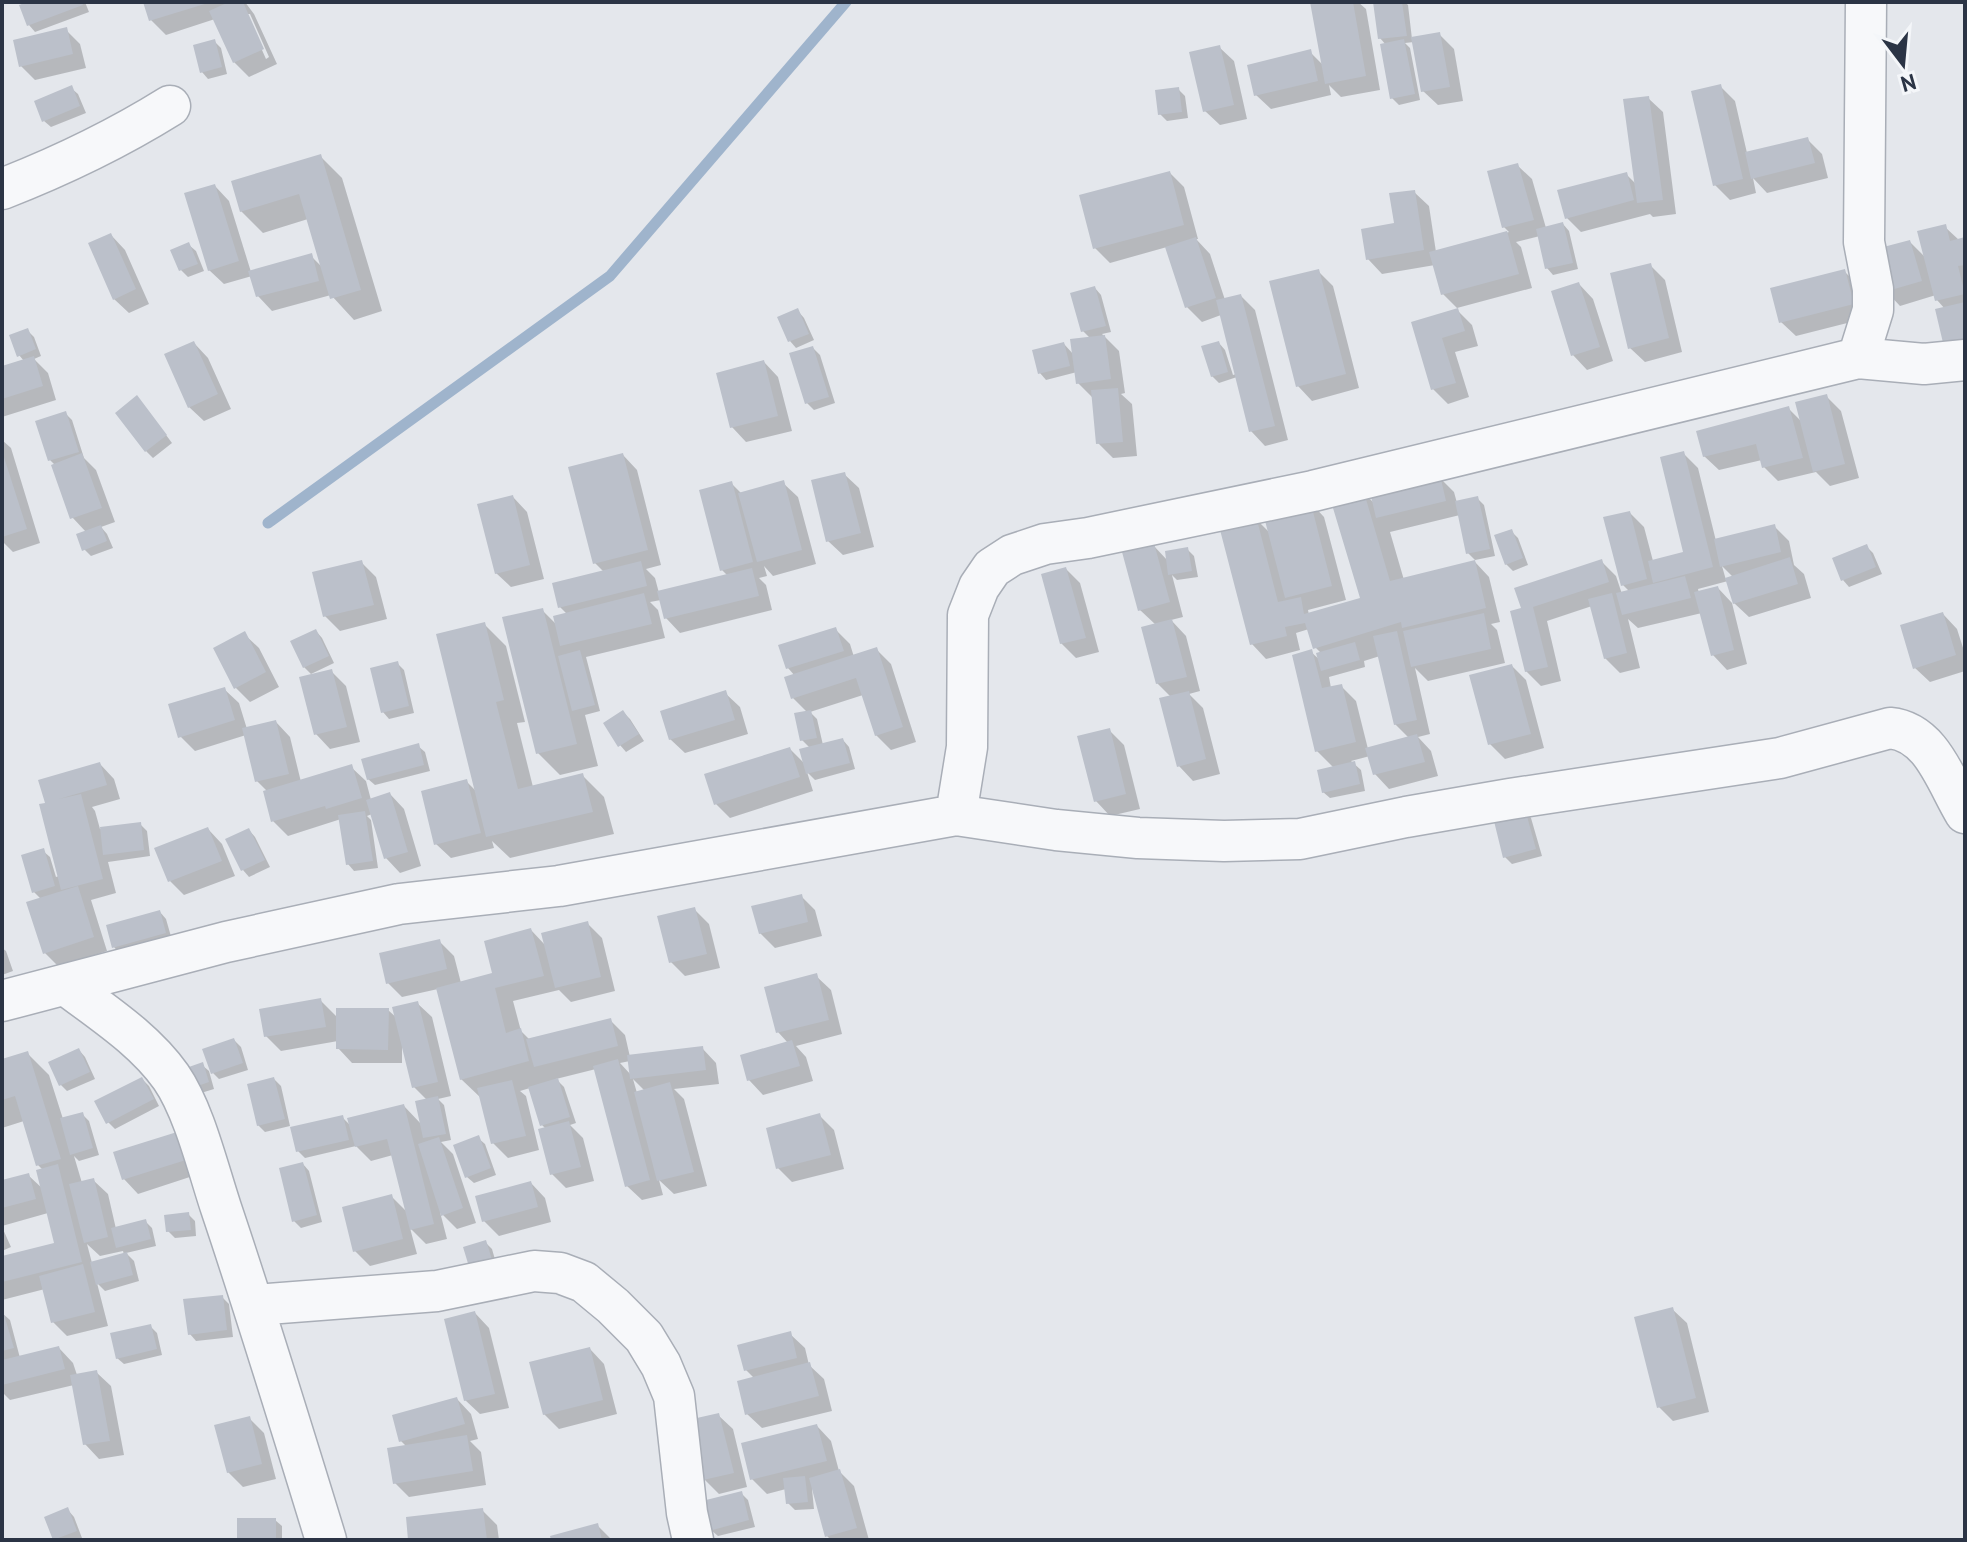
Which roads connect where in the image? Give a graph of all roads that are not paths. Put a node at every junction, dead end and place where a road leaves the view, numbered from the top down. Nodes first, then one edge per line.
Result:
1 (1866, 2) edge
2 (170, 106) dead end
3 (2, 189) edge
4 (1858, 358) junction
5 (1965, 360) edge
6 (1965, 813) edge
7 (956, 815) junction
8 (66, 985) junction
9 (2, 1001) edge
10 (254, 1305) junction
11 (326, 1540) edge
12 (693, 1540) edge

1 - 4 street
2 - 3 street
4 - 5 street
4 - 7 street
6 - 7 street
7 - 8 street
8 - 9 street
8 - 10 street
10 - 11 street
10 - 12 street

